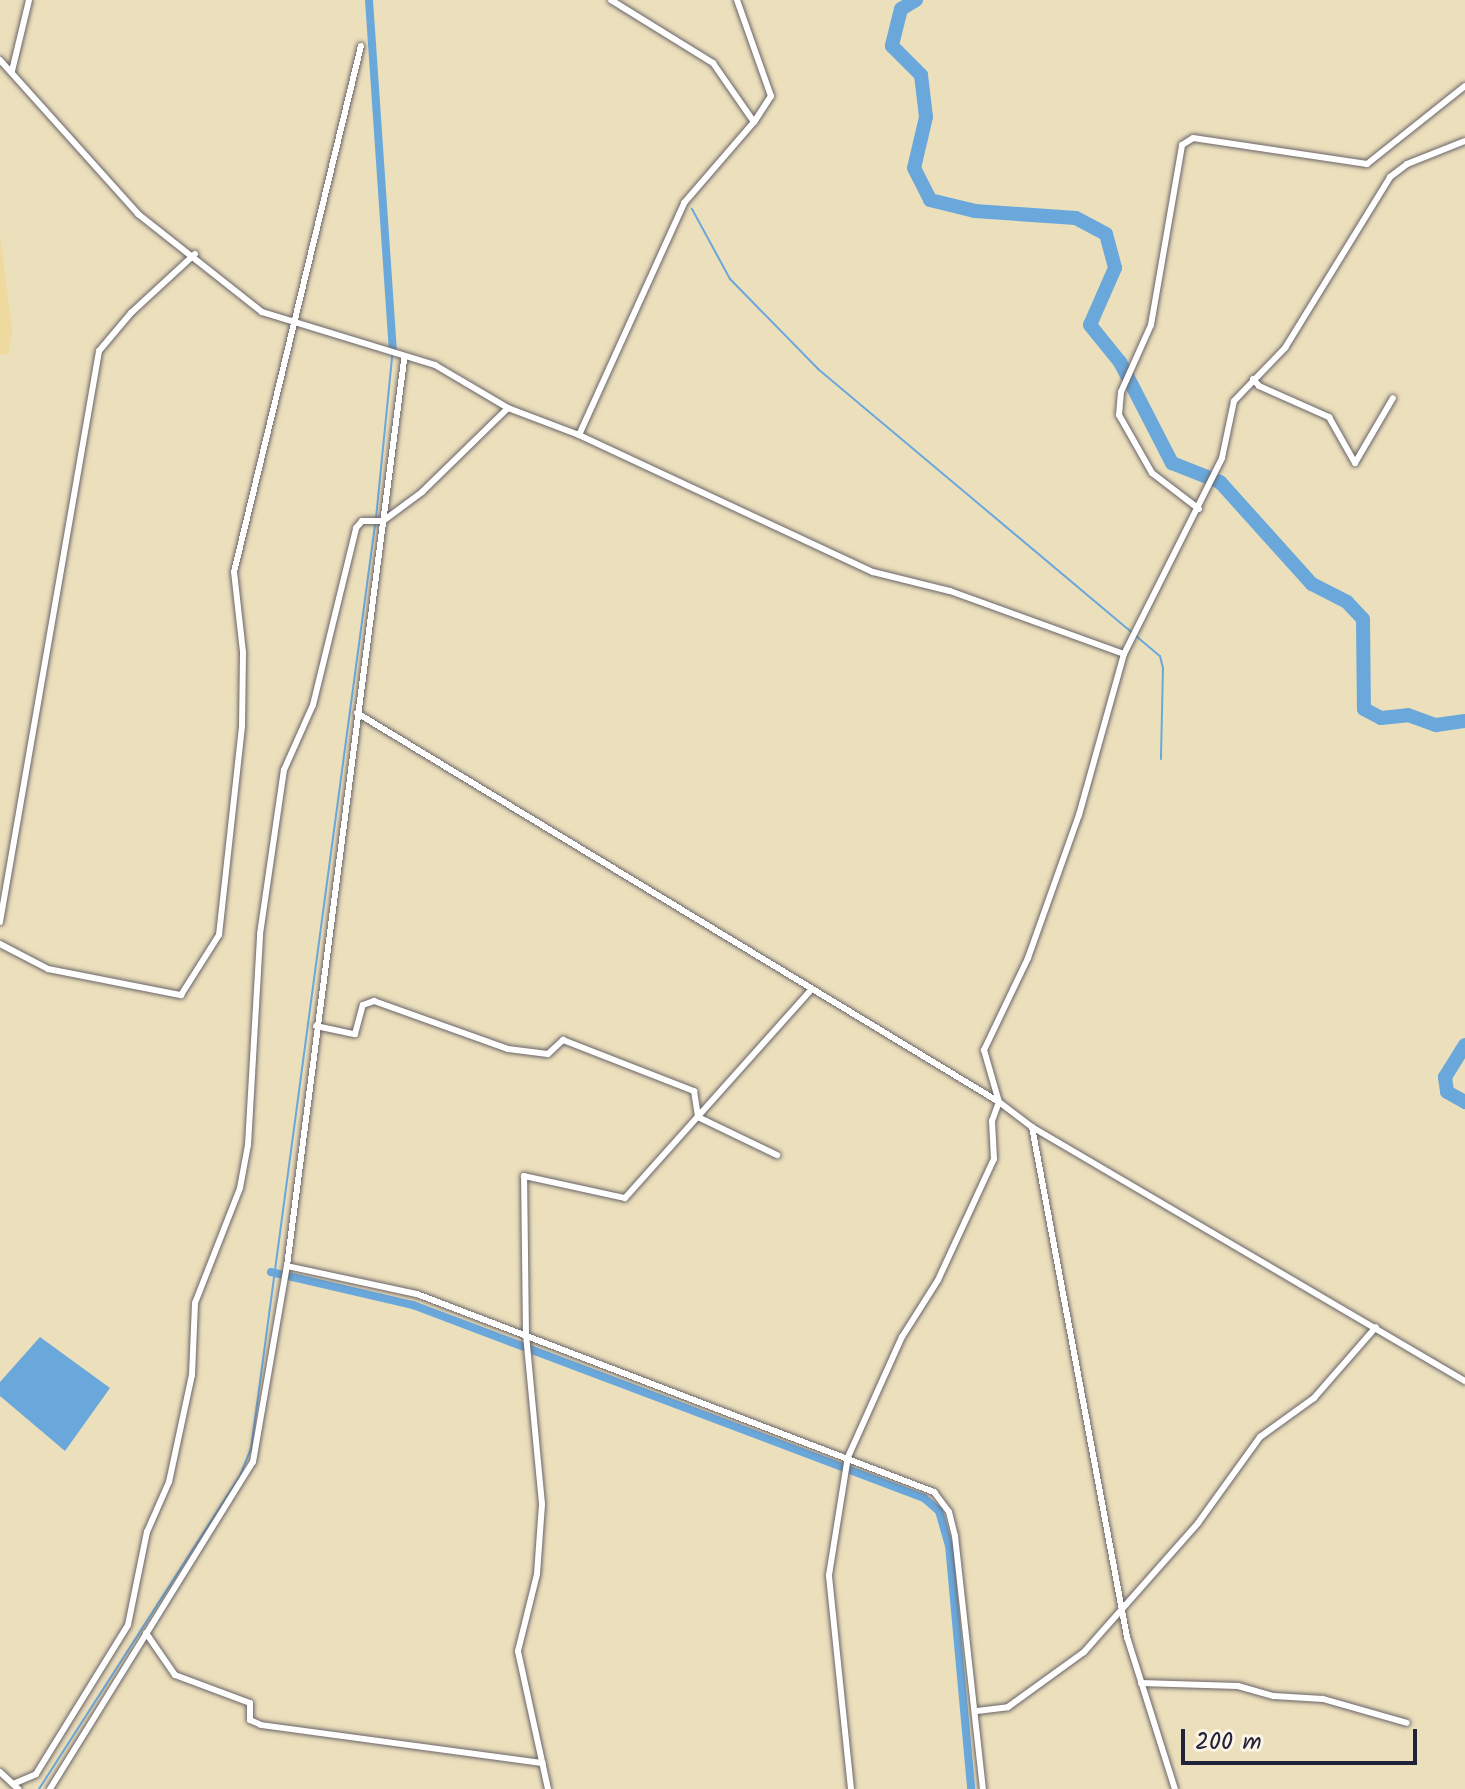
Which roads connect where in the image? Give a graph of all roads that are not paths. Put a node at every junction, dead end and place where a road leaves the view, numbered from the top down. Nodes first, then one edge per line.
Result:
1 (29, 0) edge
2 (611, 0) edge
3 (737, 0) edge
4 (361, 46) dead end
5 (0, 60) edge
6 (12, 71) junction
7 (1465, 86) edge
8 (754, 122) junction
9 (1465, 141) edge
10 (195, 254) junction
11 (293, 323) junction
12 (404, 360) junction
13 (1253, 379) junction
14 (1393, 398) dead end
15 (508, 408) junction
16 (579, 435) junction
17 (1199, 509) junction
18 (378, 521) junction
19 (1124, 654) junction
20 (357, 713) junction
21 (0, 922) edge
22 (0, 944) edge
23 (812, 989) junction
24 (316, 1026) junction
25 (999, 1102) junction
26 (698, 1117) junction
27 (1032, 1127) junction
28 (777, 1155) dead end
29 (287, 1266) junction
30 (1376, 1327) junction
31 (526, 1335) junction
32 (1465, 1381) edge
33 (848, 1456) junction
34 (1122, 1611) junction
35 (146, 1633) junction
36 (1141, 1683) junction
37 (977, 1711) junction
38 (1407, 1723) dead end
39 (542, 1763) junction
40 (0, 1772) edge
41 (15, 1787) edge
42 (50, 1789) edge
43 (548, 1789) edge
44 (851, 1789) edge
45 (983, 1789) edge
46 (1175, 1789) edge

1 - 6 street
2 - 8 street
3 - 8 street
4 - 11 street
5 - 6 street
6 - 10 street
7 - 17 street
8 - 16 street
9 - 13 street
10 - 11 street
10 - 21 street
11 - 12 street
11 - 22 street
12 - 15 street
12 - 18 street
13 - 14 street
13 - 17 street
15 - 16 street
15 - 18 street
16 - 19 street
17 - 19 street
18 - 20 street
18 - 41 street
19 - 25 street
20 - 23 street
20 - 24 street
23 - 25 street
23 - 26 street
24 - 26 street
24 - 29 street
25 - 27 street
25 - 33 street
26 - 28 street
26 - 31 street
27 - 30 street
27 - 34 street
29 - 31 street
29 - 35 street
30 - 32 street
30 - 34 street
31 - 33 street
31 - 39 street
33 - 37 street
33 - 44 street
34 - 36 street
34 - 37 street
35 - 39 street
35 - 42 street
36 - 38 street
36 - 46 street
37 - 45 street
39 - 43 street
40 - 41 street

